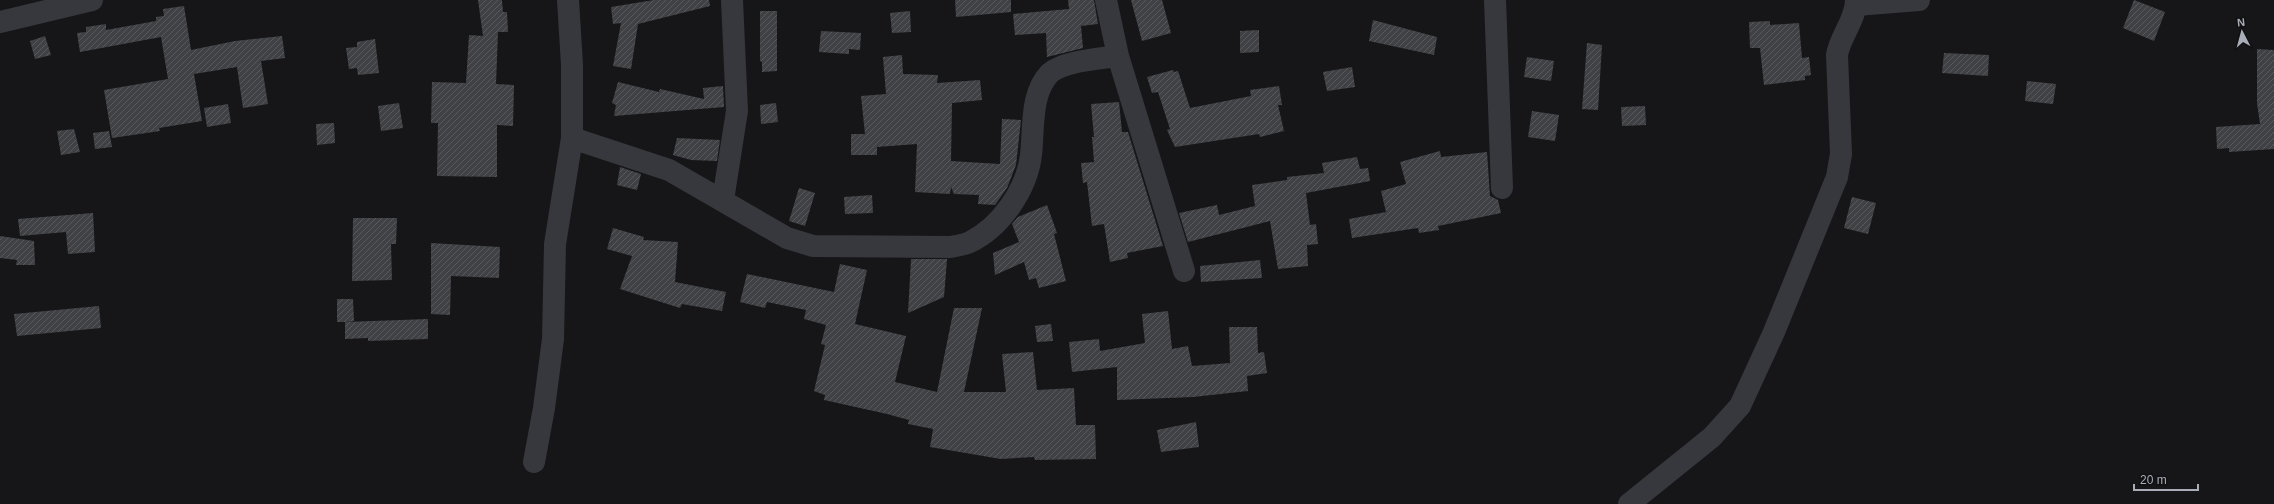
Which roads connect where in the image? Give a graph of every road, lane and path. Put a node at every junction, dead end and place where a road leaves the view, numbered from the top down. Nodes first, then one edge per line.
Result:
1 (92, 0) edge
2 (568, 0) edge
3 (732, 0) edge
4 (1106, 0) edge
5 (1495, 0) edge
6 (1919, 0) edge
7 (1856, 2) edge
8 (0, 22) edge
9 (1118, 56) junction
10 (572, 138) junction
11 (1502, 188) dead end
12 (724, 200) junction
13 (1184, 271) dead end
14 (534, 462) dead end
15 (1629, 504) edge

1 - 8 street
2 - 10 street
3 - 12 street
4 - 9 street
5 - 11 street
6 - 7 street
7 - 15 street
9 - 12 street
9 - 13 street
10 - 12 street
10 - 14 street

